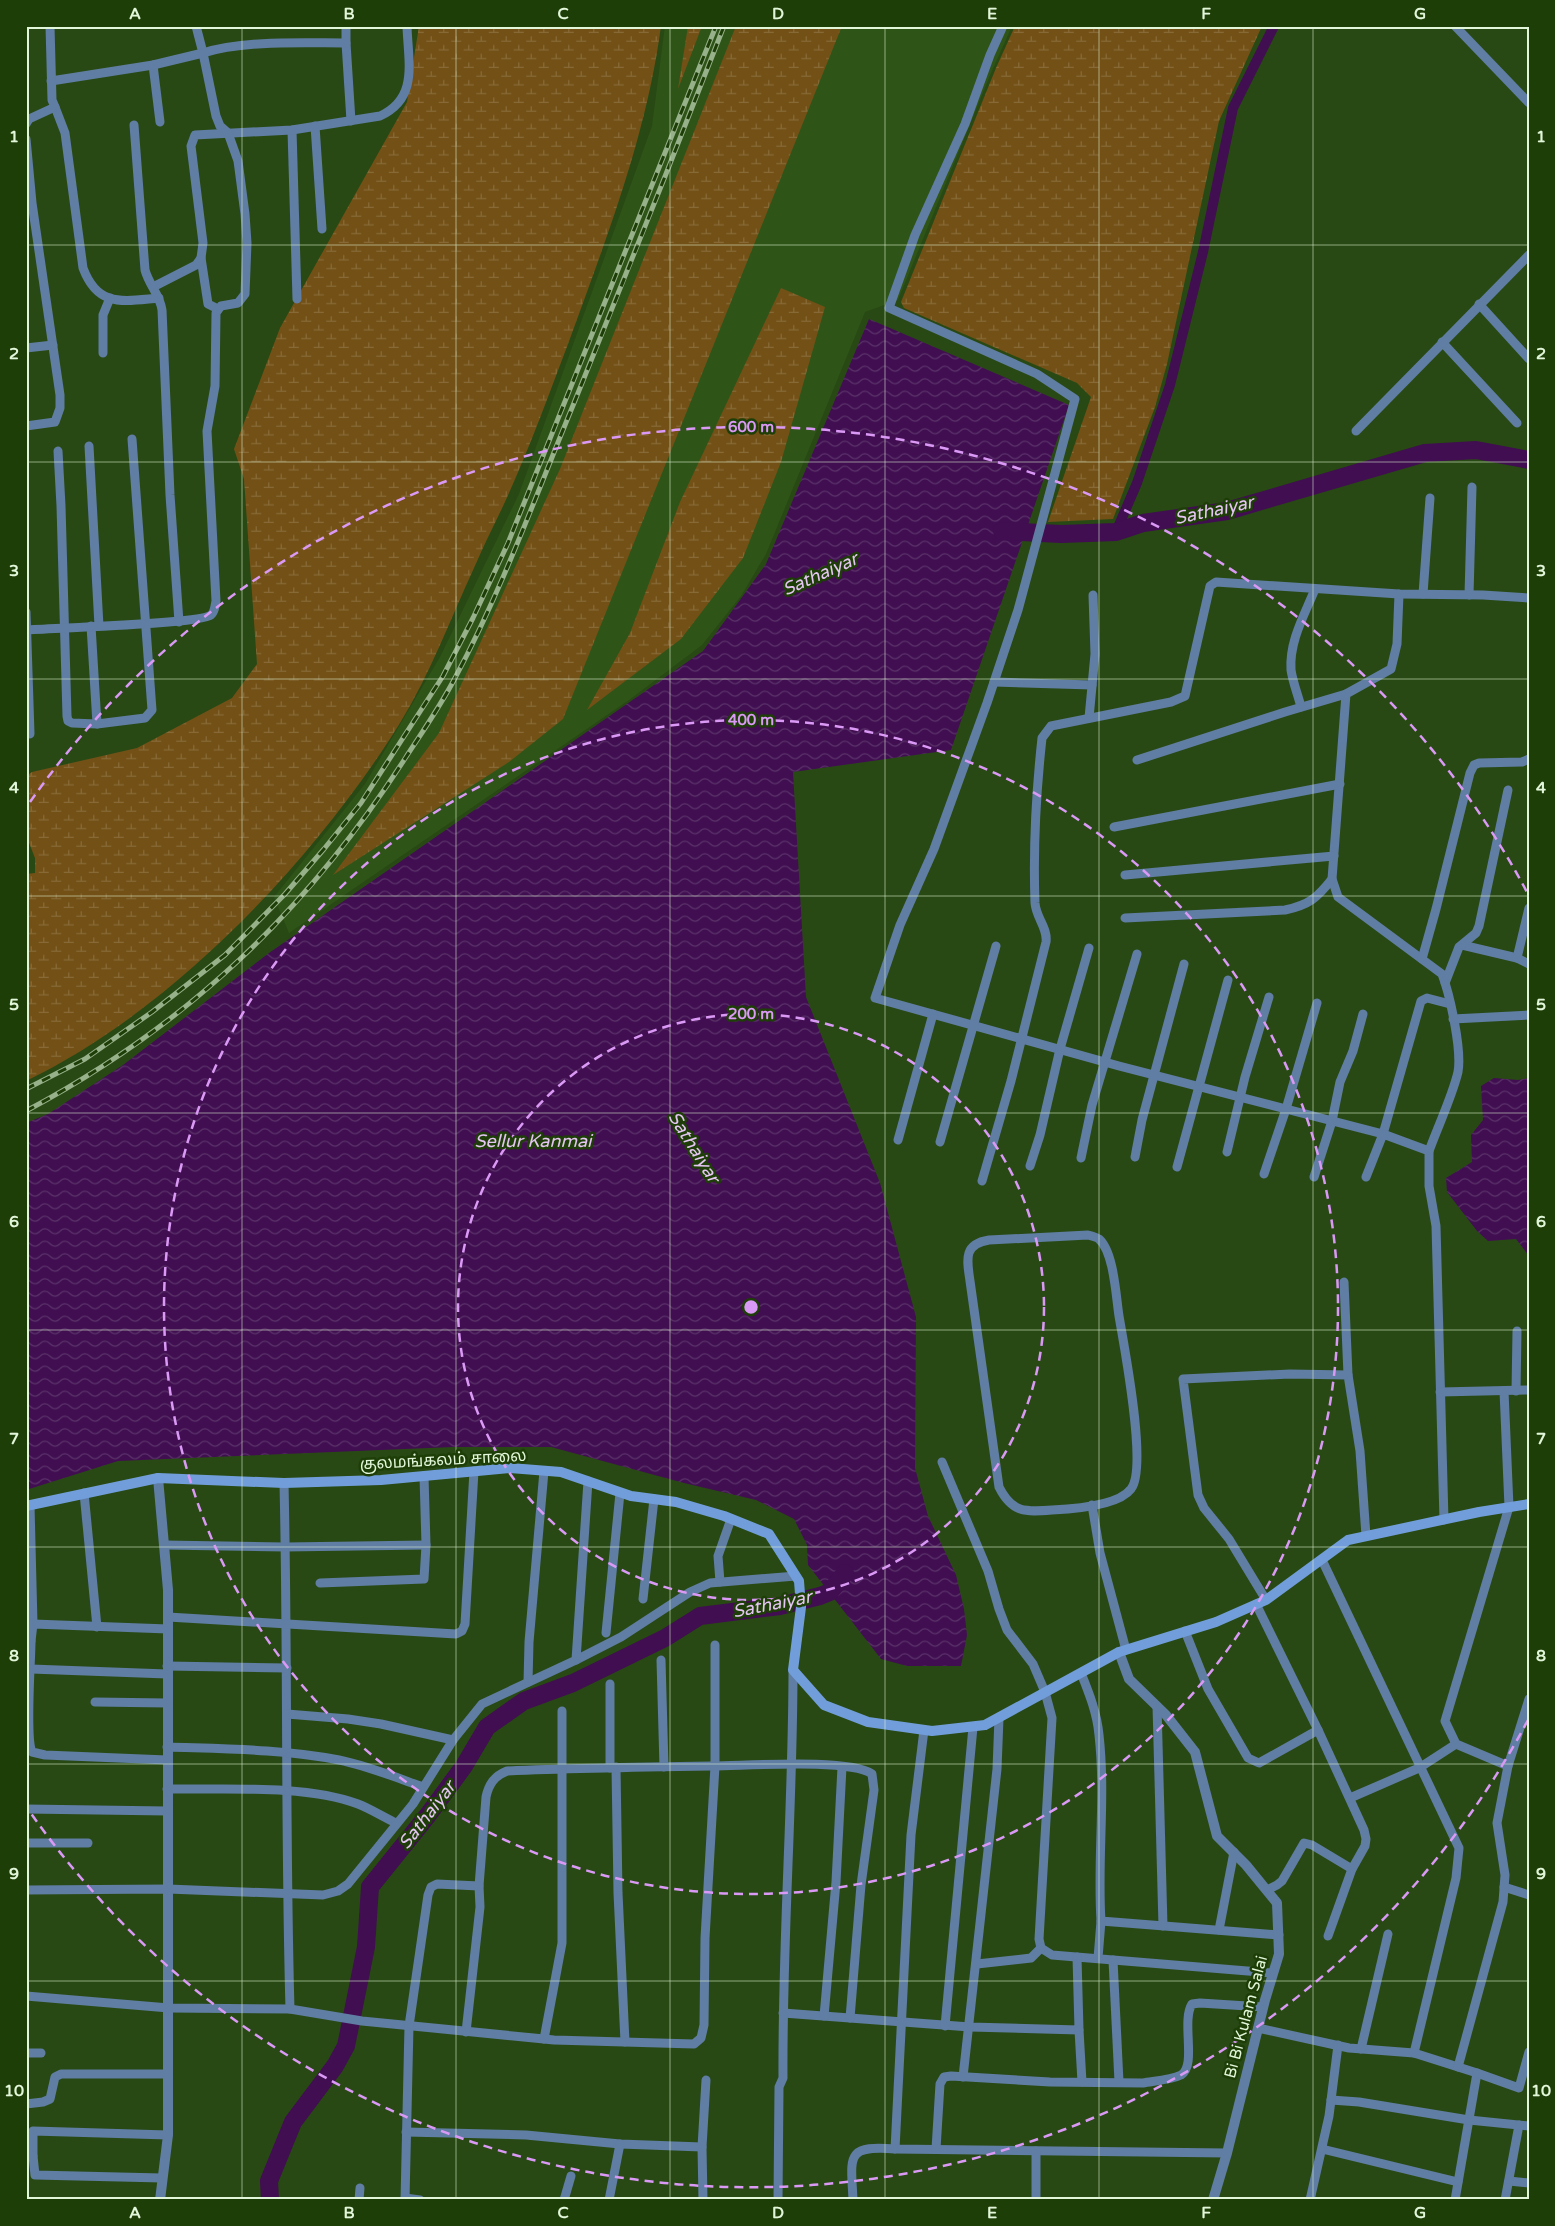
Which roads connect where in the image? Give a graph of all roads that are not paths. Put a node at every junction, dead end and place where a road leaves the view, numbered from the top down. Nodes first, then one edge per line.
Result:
1 (50, 26) edge
2 (196, 26) edge
3 (346, 26) edge
4 (407, 26) edge
5 (1002, 26) edge
6 (1455, 26) edge
7 (346, 42) junction
8 (203, 53) junction
9 (152, 65) junction
10 (51, 81) junction
11 (1529, 103) edge
12 (55, 107) junction
13 (351, 121) junction
14 (160, 122) dead end
15 (26, 124) edge
16 (134, 125) dead end
17 (315, 126) junction
18 (292, 130) junction
19 (228, 133) junction
20 (26, 139) edge
21 (322, 229) dead end
22 (1529, 255) edge
23 (201, 258) junction
24 (153, 287) junction
25 (110, 298) junction
26 (159, 298) junction
27 (297, 299) dead end
28 (1479, 304) junction
29 (218, 309) junction
30 (1442, 342) junction
31 (53, 345) junction
32 (26, 348) edge
33 (103, 353) dead end
34 (1529, 359) edge
35 (1517, 424) dead end
36 (26, 426) edge
37 (1356, 431) dead end
38 (132, 439) dead end
39 (89, 446) dead end
40 (58, 451) dead end
41 (1472, 487) dead end
42 (1430, 498) dead end
43 (1315, 589) junction
44 (1399, 594) junction
45 (1423, 594) junction
46 (1093, 595) dead end
47 (1469, 595) junction
48 (1529, 598) edge
49 (26, 612) edge
50 (178, 622) junction
51 (145, 623) junction
52 (95, 626) junction
53 (64, 628) junction
54 (26, 630) edge
55 (994, 682) junction
56 (1092, 685) junction
57 (1346, 694) junction
58 (1301, 707) junction
59 (1089, 718) junction
60 (96, 724) junction
61 (30, 734) dead end
62 (1529, 759) edge
63 (1137, 760) dead end
64 (1340, 784) junction
65 (1508, 790) dead end
66 (1114, 827) dead end
67 (1334, 856) junction
68 (1125, 875) dead end
69 (1332, 879) junction
70 (1529, 908) edge
71 (1125, 918) dead end
72 (1462, 944) junction
73 (996, 946) dead end
74 (1090, 948) dead end
75 (1137, 954) dead end
76 (1517, 958) junction
77 (1422, 959) junction
78 (1184, 964) dead end
79 (1529, 964) edge
80 (1228, 980) dead end
81 (1445, 983) junction
82 (1269, 997) dead end
83 (1318, 1003) dead end
84 (1450, 1004) junction
85 (933, 1014) junction
86 (1363, 1014) dead end
87 (1529, 1015) edge
88 (1453, 1019) junction
89 (973, 1025) junction
90 (1021, 1039) junction
91 (1060, 1050) junction
92 (1106, 1062) junction
93 (1154, 1075) junction
94 (1198, 1086) junction
95 (1240, 1097) junction
96 (1286, 1109) junction
97 (1332, 1121) junction
98 (1383, 1134) junction
99 (898, 1140) dead end
100 (940, 1142) dead end
101 (1429, 1151) junction
102 (1226, 1152) dead end
103 (1135, 1157) dead end
104 (1081, 1158) dead end
105 (1030, 1166) dead end
106 (1178, 1167) dead end
107 (1264, 1174) dead end
108 (1314, 1176) dead end
109 (1366, 1177) dead end
110 (982, 1181) dead end
111 (1344, 1282) dead end
112 (1517, 1331) dead end
113 (1348, 1375) junction
114 (1529, 1390) edge
115 (1504, 1391) junction
116 (1516, 1391) junction
117 (1440, 1392) junction
118 (942, 1462) dead end
119 (474, 1471) junction
120 (544, 1471) junction
121 (424, 1476) junction
122 (158, 1478) junction
123 (588, 1481) junction
124 (284, 1483) junction
125 (84, 1493) junction
126 (620, 1493) junction
127 (654, 1499) junction
128 (1529, 1504) edge
129 (28, 1505) edge
130 (1092, 1505) junction
131 (1509, 1507) junction
132 (731, 1519) junction
133 (1444, 1520) junction
134 (1366, 1536) junction
135 (164, 1545) junction
136 (426, 1545) junction
137 (285, 1546) junction
138 (1322, 1560) junction
139 (798, 1579) junction
140 (720, 1582) junction
141 (320, 1583) dead end
142 (643, 1599) dead end
143 (1261, 1602) junction
144 (168, 1617) junction
145 (33, 1624) junction
146 (287, 1625) junction
147 (97, 1626) junction
148 (168, 1629) junction
149 (1185, 1631) junction
150 (606, 1633) dead end
151 (29, 1641) edge
152 (715, 1645) dead end
153 (1123, 1651) junction
154 (576, 1660) junction
155 (661, 1660) dead end
156 (287, 1668) junction
157 (31, 1669) junction
158 (167, 1670) junction
159 (792, 1670) junction
160 (1081, 1673) junction
161 (528, 1682) junction
162 (610, 1684) dead end
163 (1045, 1692) junction
164 (1529, 1699) edge
165 (95, 1702) dead end
166 (167, 1703) junction
167 (28, 1705) edge
168 (1157, 1706) junction
169 (562, 1711) dead end
170 (287, 1714) junction
171 (999, 1718) junction
172 (973, 1726) junction
173 (924, 1730) junction
174 (1318, 1730) junction
175 (453, 1740) junction
176 (1456, 1744) junction
177 (28, 1747) edge
178 (167, 1747) junction
179 (287, 1753) junction
180 (167, 1760) junction
181 (793, 1764) junction
182 (714, 1766) junction
183 (842, 1766) junction
184 (1508, 1766) junction
185 (664, 1767) junction
186 (613, 1768) junction
187 (1420, 1768) junction
188 (563, 1769) junction
189 (423, 1787) junction
190 (167, 1789) junction
191 (287, 1790) junction
192 (1350, 1798) junction
193 (26, 1808) edge
194 (167, 1812) junction
195 (396, 1823) junction
196 (26, 1843) edge
197 (88, 1844) dead end
198 (1234, 1852) junction
199 (1352, 1869) junction
200 (479, 1886) junction
201 (1504, 1887) junction
202 (168, 1889) junction
203 (26, 1890) edge
204 (1267, 1890) junction
205 (286, 1893) junction
206 (1529, 1895) edge
207 (1101, 1920) junction
208 (1163, 1926) junction
209 (1220, 1930) junction
210 (1388, 1934) dead end
211 (1278, 1935) junction
212 (1328, 1936) dead end
213 (1041, 1948) junction
214 (1077, 1957) junction
215 (1098, 1958) junction
216 (1112, 1960) junction
217 (977, 1964) junction
218 (1273, 1973) junction
219 (26, 1996) edge
220 (1263, 2007) junction
221 (169, 2008) junction
222 (290, 2008) junction
223 (783, 2013) junction
224 (824, 2016) junction
225 (850, 2018) junction
226 (902, 2021) junction
227 (409, 2026) junction
228 (946, 2026) junction
229 (970, 2027) junction
230 (1258, 2028) junction
231 (1079, 2030) junction
232 (466, 2032) junction
233 (544, 2039) junction
234 (625, 2042) junction
235 (1338, 2045) junction
236 (1361, 2049) junction
237 (26, 2052) edge
238 (41, 2052) dead end
239 (1529, 2052) edge
240 (1414, 2053) junction
241 (1458, 2067) junction
242 (1526, 2070) edge
243 (168, 2074) junction
244 (1477, 2074) junction
245 (963, 2077) junction
246 (706, 2080) dead end
247 (1082, 2082) junction
248 (1119, 2082) junction
249 (1331, 2100) junction
250 (26, 2104) edge
251 (1469, 2120) junction
252 (1519, 2125) junction
253 (1529, 2126) edge
254 (406, 2132) junction
255 (168, 2136) junction
256 (620, 2144) junction
257 (702, 2147) junction
258 (895, 2149) junction
259 (1322, 2149) junction
260 (936, 2150) junction
261 (1036, 2151) junction
262 (1227, 2153) junction
263 (30, 2156) edge
264 (571, 2176) dead end
265 (162, 2178) junction
266 (1508, 2181) junction
267 (1458, 2182) junction
268 (1529, 2183) edge
269 (360, 2188) dead end
270 (404, 2199) edge
271 (160, 2200) edge
272 (359, 2200) edge
273 (420, 2200) edge
274 (564, 2200) edge
275 (609, 2200) edge
276 (703, 2200) edge
277 (778, 2200) edge
278 (852, 2200) edge
279 (1036, 2200) edge
280 (1213, 2200) edge
281 (1310, 2200) edge
282 (1455, 2200) edge
283 (1505, 2200) edge

1 - 10 street
2 - 8 street
3 - 7 street
4 - 13 street
5 - 55 street
6 - 11 street
7 - 8 street
7 - 13 street
8 - 9 street
8 - 19 street
9 - 10 street
9 - 14 street
10 - 12 street
12 - 15 street
12 - 25 street
13 - 17 street
16 - 24 street
17 - 18 street
17 - 21 street
18 - 19 street
18 - 27 street
19 - 23 street
19 - 29 street
20 - 31 street
22 - 28 street
23 - 24 street
23 - 29 street
24 - 26 street
25 - 26 street
25 - 33 street
26 - 50 street
28 - 30 street
28 - 34 street
29 - 50 street
30 - 35 street
30 - 37 street
31 - 32 street
31 - 36 street
38 - 51 street
39 - 52 street
40 - 53 street
41 - 47 street
42 - 45 street
43 - 44 street
43 - 58 street
43 - 59 street
44 - 45 street
44 - 57 street
45 - 47 street
46 - 56 street
47 - 48 street
49 - 54 street
50 - 51 street
51 - 52 street
51 - 60 street
52 - 53 street
52 - 60 street
53 - 54 street
53 - 60 street
54 - 61 street
55 - 56 street
55 - 85 street
56 - 59 street
57 - 58 street
57 - 64 street
58 - 63 street
59 - 90 street
62 - 77 street
64 - 66 street
64 - 67 street
65 - 72 street
67 - 68 street
67 - 69 street
69 - 71 street
69 - 77 street
70 - 76 street
72 - 76 street
72 - 81 street
73 - 89 street
74 - 91 street
75 - 92 street
76 - 79 street
77 - 81 street
78 - 93 street
80 - 94 street
81 - 84 street
82 - 95 street
83 - 96 street
84 - 88 street
84 - 98 street
85 - 89 street
85 - 99 street
86 - 97 street
87 - 88 street
88 - 101 street
89 - 90 street
89 - 100 street
90 - 91 street
90 - 110 street
91 - 92 street
91 - 105 street
92 - 93 street
92 - 104 street
93 - 94 street
93 - 103 street
94 - 95 street
94 - 106 street
95 - 96 street
95 - 102 street
96 - 97 street
96 - 107 street
97 - 98 street
97 - 108 street
98 - 101 street
98 - 109 street
101 - 117 street
111 - 113 street
112 - 116 street
113 - 134 street
113 - 143 street
114 - 116 street
115 - 116 street
115 - 117 street
115 - 131 street
117 - 133 street
118 - 163 street
119 - 120 main road, குலமங்கலம் சாலை
119 - 121 main road, குலமங்கலம் சாலை
119 - 146 street
120 - 123 main road, குலமங்கலம் சாலை
120 - 161 street
121 - 124 main road, குலமங்கலம் சாலை
121 - 136 street
122 - 124 main road, குலமங்கலம் சாலை
122 - 125 main road, குலமங்கலம் சாலை
122 - 135 street
123 - 126 main road, குலமங்கலம் சாலை
123 - 154 street
124 - 137 street
125 - 129 main road, குலமங்கலம் சாலை
125 - 147 street
126 - 127 main road, குலமங்கலம் சாலை
126 - 150 street
127 - 132 main road, குலமங்கலம் சாலை
127 - 142 street
128 - 131 main road
129 - 145 street
130 - 130 street
130 - 153 street
131 - 133 main road
131 - 176 street
132 - 139 main road, குலமங்கலம் சாலை
132 - 140 street
133 - 134 main road
134 - 138 main road
135 - 137 street
135 - 144 street
136 - 137 street
136 - 141 street
137 - 146 street
138 - 143 main road
138 - 187 street
139 - 140 street
139 - 159 main road, குலமங்கலம் சாலை
140 - 154 street
143 - 149 main road
143 - 174 street
144 - 146 street
144 - 148 street
145 - 147 street
145 - 151 street
146 - 156 street
147 - 148 street
148 - 158 street
149 - 153 main road
149 - 174 street
151 - 157 street
152 - 182 street
153 - 160 main road
153 - 168 street, Bi Bi Kulam Salai
154 - 161 street
155 - 185 street
156 - 158 street
156 - 170 street
157 - 158 street
157 - 167 street
158 - 166 street
159 - 173 main road
159 - 181 street
160 - 163 main road
160 - 207 street
161 - 175 street
162 - 186 street
163 - 171 main road
163 - 213 street
164 - 184 street
165 - 166 street
166 - 178 street
167 - 177 street
168 - 198 street, Bi Bi Kulam Salai
168 - 208 street
169 - 188 street
170 - 175 street
170 - 179 street
171 - 172 main road
171 - 217 street
172 - 173 main road
172 - 228 street
173 - 226 street
174 - 192 street
175 - 189 street
176 - 184 street
176 - 187 street
177 - 180 street
178 - 179 street
178 - 180 street
179 - 189 street
179 - 191 street
180 - 190 street
181 - 182 street
181 - 183 street
181 - 223 street
182 - 185 street
182 - 234 street
183 - 224 street
183 - 225 street
184 - 201 street
185 - 186 street
186 - 188 street
186 - 234 street
187 - 192 street
187 - 240 street
188 - 200 street
188 - 233 street
189 - 195 street
190 - 191 street
190 - 194 street
191 - 195 street
191 - 205 street
192 - 199 street
193 - 194 street
194 - 202 street
195 - 205 street
196 - 197 street
198 - 204 street, Bi Bi Kulam Salai
198 - 209 street
199 - 204 street
199 - 212 street
200 - 227 street
200 - 232 street
201 - 206 street
201 - 241 street
202 - 203 street
202 - 205 street
202 - 221 street
204 - 211 street, Bi Bi Kulam Salai
205 - 222 street
207 - 208 street
207 - 215 street
208 - 209 street
209 - 211 street
210 - 236 street
211 - 218 street, Bi Bi Kulam Salai
213 - 214 street
213 - 217 street
214 - 215 street
214 - 231 street
215 - 216 street
216 - 218 street
216 - 248 street
217 - 229 street
218 - 220 street, Bi Bi Kulam Salai
219 - 221 street
220 - 230 street, Bi Bi Kulam Salai
220 - 248 street
221 - 222 street
221 - 243 street
222 - 227 street
223 - 224 street
223 - 277 street
224 - 225 street
225 - 226 street
226 - 228 street
226 - 258 street
227 - 232 street
227 - 254 street
228 - 229 street
229 - 231 street
229 - 245 street
230 - 235 street
230 - 262 street, Bi Bi Kulam Salai
231 - 247 street
232 - 233 street
233 - 234 street
235 - 236 street
235 - 249 street
236 - 240 street
237 - 238 street
239 - 242 street
240 - 241 street
241 - 244 street
242 - 244 street
243 - 250 street
243 - 255 street
244 - 251 street
245 - 247 street
245 - 260 street
246 - 257 street
247 - 248 street
249 - 251 street
249 - 259 street
251 - 252 street
251 - 267 street
252 - 253 street
252 - 266 street
254 - 256 street
254 - 270 street
255 - 263 street
255 - 265 street
256 - 257 street
256 - 275 street
257 - 276 street
258 - 260 street
258 - 278 street
259 - 267 street
259 - 281 street
260 - 261 street
261 - 262 street
261 - 279 street
262 - 280 street, Bi Bi Kulam Salai
263 - 265 street
264 - 274 street
265 - 271 street
266 - 268 street
266 - 283 street
267 - 282 street
269 - 272 street
270 - 273 street

